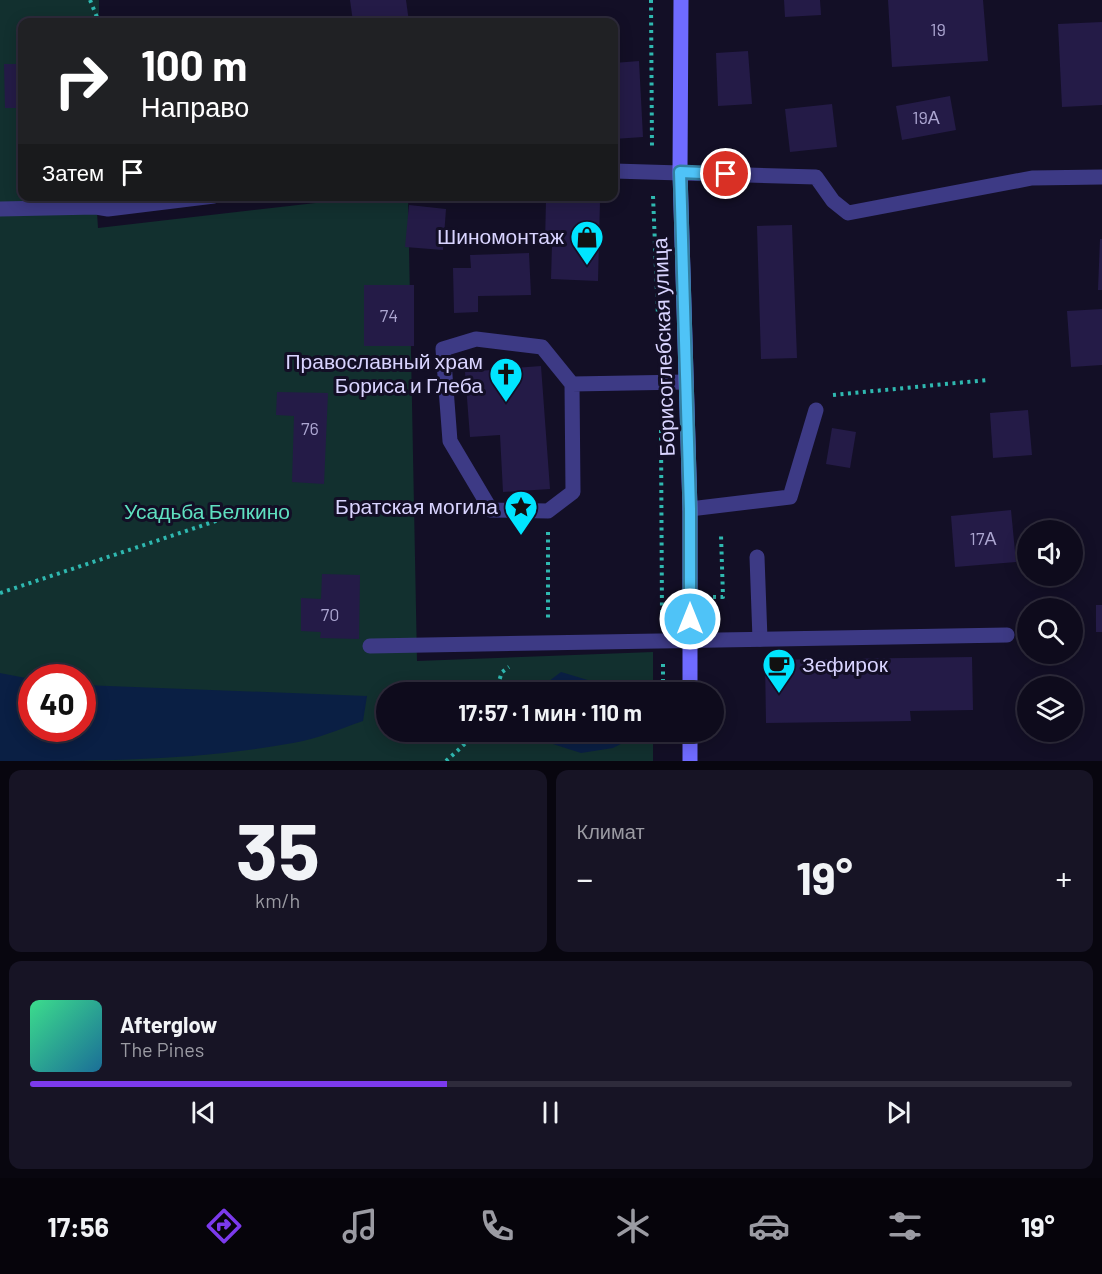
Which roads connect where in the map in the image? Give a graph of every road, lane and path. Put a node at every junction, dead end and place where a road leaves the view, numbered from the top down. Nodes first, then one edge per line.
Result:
1 (90, 0) edge
2 (681, 0) edge
3 (97, 18) edge
4 (618, 171) edge
5 (680, 172) junction
6 (1102, 177) edge
7 (173, 201) edge
8 (0, 209) edge
9 (987, 380) dead end
10 (661, 382) junction
11 (686, 382) junction
12 (572, 384) junction
13 (816, 410) joint
14 (690, 509) junction
15 (548, 511) junction
16 (219, 520) dead end
17 (757, 557) dead end
18 (0, 593) edge
19 (662, 622) dead end
20 (1007, 635) dead end
21 (760, 639) junction
22 (690, 640) junction
23 (548, 642) junction
24 (370, 646) dead end
25 (663, 657) dead end
26 (502, 672) dead end
27 (499, 682) edge
28 (663, 682) edge
29 (690, 682) edge
30 (467, 742) edge
31 (690, 742) edge
32 (446, 761) edge
33 (690, 761) edge

1 - 3 path
2 - 5 street, Борисоглебская улица
4 - 5 lane
5 - 6 lane
5 - 11 street, Борисоглебская улица
7 - 8 lane
9 - 13 path
10 - 11 lane
10 - 12 lane
10 - 19 path
11 - 14 street, Борисоглебская улица
12 - 15 lane
12 - 15 lane
13 - 14 lane
14 - 22 street, Борисоглебская улица
15 - 23 path
16 - 18 path
17 - 21 lane
20 - 21 lane
21 - 22 lane
22 - 23 lane
22 - 29 street, Борисоглебская улица
23 - 24 lane
25 - 28 path
26 - 27 path
30 - 32 path
31 - 33 street

